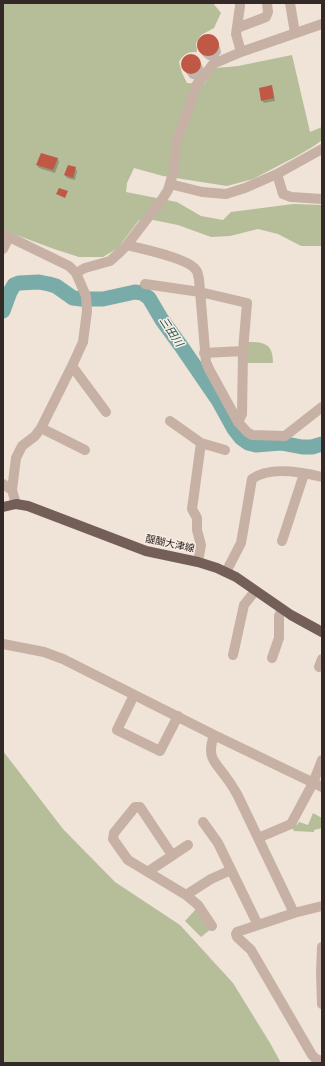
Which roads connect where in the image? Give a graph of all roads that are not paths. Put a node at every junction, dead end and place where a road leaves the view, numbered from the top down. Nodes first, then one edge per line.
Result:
1 (240, 3) edge
2 (267, 3) edge
3 (290, 3) edge
4 (322, 24) edge
5 (236, 28) junction
6 (295, 33) junction
7 (241, 52) junction
8 (322, 149) edge
9 (277, 174) junction
10 (170, 184) junction
11 (322, 200) edge
12 (6, 236) edge
13 (127, 245) junction
14 (3, 249) edge
15 (76, 273) junction
16 (145, 284) dead end
17 (200, 292) junction
18 (243, 351) junction
19 (204, 353) junction
20 (72, 366) junction
21 (322, 407) edge
22 (106, 412) dead end
23 (170, 421) dead end
24 (238, 422) junction
25 (41, 428) junction
26 (201, 442) junction
27 (85, 450) dead end
28 (225, 450) dead end
29 (304, 474) junction
30 (322, 477) edge
31 (3, 484) edge
32 (12, 490) junction
33 (16, 504) junction
34 (3, 507) edge
35 (282, 541) dead end
36 (198, 562) junction
37 (226, 572) junction
38 (255, 591) junction
39 (282, 609) junction
40 (322, 632) edge
41 (3, 644) edge
42 (233, 655) dead end
43 (272, 658) dead end
44 (134, 695) junction
45 (178, 716) junction
46 (214, 735) junction
47 (322, 760) edge
48 (317, 785) edge
49 (204, 822) dead end
50 (258, 838) junction
51 (188, 845) dead end
52 (172, 855) junction
53 (231, 870) junction
54 (149, 871) junction
55 (186, 895) junction
56 (322, 906) edge
57 (294, 913) junction
58 (258, 925) junction
59 (212, 926) dead end
60 (322, 947) edge
61 (322, 1004) edge
62 (322, 1061) edge

1 - 5 street
2 - 5 street
3 - 6 street
4 - 6 street
5 - 7 street
6 - 7 street
7 - 10 street
8 - 9 street
9 - 10 street
9 - 11 street
10 - 13 street
12 - 14 street
12 - 15 street
13 - 15 street
13 - 17 street
15 - 20 street
16 - 17 street
17 - 18 street
17 - 19 street
18 - 19 street
18 - 24 street
19 - 24 street
20 - 22 street
20 - 25 street
21 - 24 street
23 - 26 street
25 - 27 street
25 - 32 street
26 - 28 street
26 - 36 street
29 - 30 street
29 - 35 street
29 - 37 street
31 - 32 street
32 - 33 street
33 - 34 main road, 醍醐大津線
33 - 36 main road, 醍醐大津線
36 - 37 main road, 醍醐大津線
37 - 38 main road, 醍醐大津線
38 - 39 main road, 醍醐大津線
38 - 42 street
39 - 40 main road, 醍醐大津線
39 - 43 street
41 - 44 street
44 - 45 street
44 - 45 street
45 - 46 street
46 - 48 street
46 - 50 street
47 - 48 street
48 - 50 street
49 - 53 street
50 - 57 street
51 - 52 street
52 - 54 street
52 - 54 street
53 - 55 street
53 - 58 street
54 - 55 street
55 - 59 street
56 - 57 street
57 - 58 street
58 - 62 street
60 - 61 street

